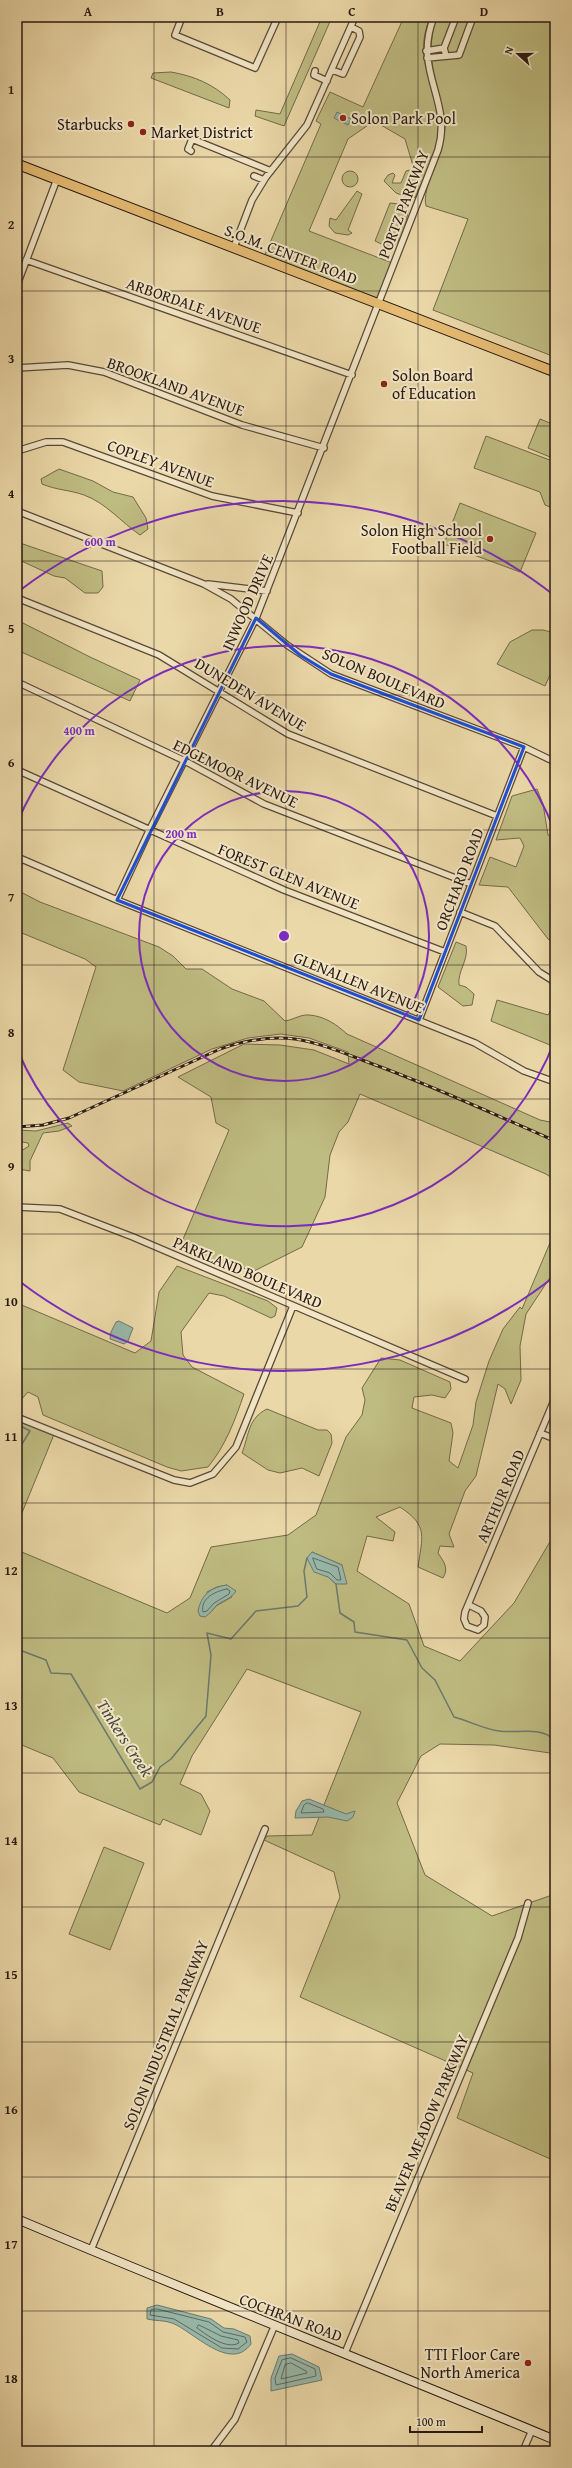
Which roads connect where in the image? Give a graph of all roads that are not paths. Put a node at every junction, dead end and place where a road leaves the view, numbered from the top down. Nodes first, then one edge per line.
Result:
1 (182, 17) edge
2 (278, 17) edge
3 (355, 17) edge
4 (434, 17) edge
5 (456, 17) edge
6 (473, 17) edge
7 (351, 27) junction
8 (444, 48) junction
9 (426, 51) junction
10 (446, 56) junction
11 (427, 58) junction
12 (332, 70) junction
13 (316, 71) dead end
14 (327, 81) junction
15 (192, 151) dead end
16 (17, 164) edge
17 (271, 171) junction
18 (254, 176) dead end
19 (57, 179) junction
20 (264, 180) junction
21 (234, 247) junction
22 (26, 260) junction
23 (17, 285) edge
24 (379, 304) junction
25 (17, 368) edge
26 (555, 372) edge
27 (352, 375) junction
28 (324, 448) junction
29 (17, 451) edge
30 (17, 511) edge
31 (298, 513) junction
32 (204, 584) junction
33 (267, 592) junction
34 (17, 598) edge
35 (256, 618) junction
36 (17, 682) edge
37 (221, 692) junction
38 (524, 748) junction
39 (184, 762) junction
40 (555, 762) edge
41 (17, 770) edge
42 (497, 816) junction
43 (149, 831) junction
44 (17, 857) edge
45 (471, 884) junction
46 (117, 900) junction
47 (460, 912) junction
48 (445, 952) junction
49 (555, 982) edge
50 (419, 1020) junction
51 (555, 1082) edge
52 (17, 1207) edge
53 (293, 1306) junction
54 (464, 1379) dead end
55 (555, 1398) edge
56 (19, 1418) dead end
57 (540, 1433) junction
58 (555, 1439) edge
59 (469, 1604) junction
60 (265, 1829) dead end
61 (528, 1903) dead end
62 (17, 2219) edge
63 (91, 2250) junction
64 (274, 2326) junction
65 (344, 2353) junction
66 (532, 2430) junction
67 (555, 2440) edge
68 (211, 2451) edge
69 (522, 2451) edge

1 - 2 street
3 - 7 street
4 - 9 street, PORTZ PARKWAY
5 - 8 street
6 - 10 street
7 - 12 street
7 - 12 street
8 - 9 street
8 - 10 street
9 - 11 street, PORTZ PARKWAY
10 - 11 street
11 - 24 street, PORTZ PARKWAY
12 - 14 street
13 - 14 street
14 - 17 street
15 - 17 street
16 - 19 main road, S.O.M. CENTER ROAD
17 - 20 street
18 - 20 street
19 - 21 main road, S.O.M. CENTER ROAD
19 - 22 street
20 - 21 street
21 - 24 main road, S.O.M. CENTER ROAD
22 - 23 street
22 - 27 street, ARBORDALE AVENUE
24 - 26 main road, S.O.M. CENTER ROAD
24 - 27 street, INWOOD DRIVE
25 - 28 street, BROOKLAND AVENUE
27 - 28 street, INWOOD DRIVE
28 - 31 street, INWOOD DRIVE
29 - 31 street, COPLEY AVENUE
30 - 32 street, SOLON BOULEVARD
31 - 33 street, INWOOD DRIVE
32 - 33 street
32 - 35 street, SOLON BOULEVARD
33 - 35 street, INWOOD DRIVE
34 - 37 street, DUNEDEN AVENUE
35 - 37 street, INWOOD DRIVE
35 - 38 street, SOLON BOULEVARD
36 - 39 street, EDGEMOOR AVENUE
37 - 39 street, INWOOD DRIVE
37 - 42 street, DUNEDEN AVENUE
38 - 40 street, SOLON BOULEVARD
38 - 42 street, ORCHARD ROAD
39 - 43 street, INWOOD DRIVE
39 - 45 street, EDGEMOOR AVENUE
41 - 43 street, FOREST GLEN AVENUE
42 - 45 street, ORCHARD ROAD
43 - 46 street, INWOOD DRIVE
43 - 48 street, FOREST GLEN AVENUE
44 - 46 street, GLENALLEN AVENUE
45 - 47 street, ORCHARD ROAD
46 - 50 street, GLENALLEN AVENUE
47 - 48 street, ORCHARD ROAD
47 - 49 street
48 - 50 street, ORCHARD ROAD
50 - 51 street, GLENALLEN AVENUE
52 - 53 street, PARKLAND BOULEVARD
53 - 54 street, PARKLAND BOULEVARD
53 - 56 street
55 - 57 street, ARTHUR ROAD
57 - 58 street
57 - 59 street, ARTHUR ROAD
59 - 59 street, ARTHUR ROAD
60 - 63 street, SOLON INDUSTRIAL PARKWAY
61 - 65 street, BEAVER MEADOW PARKWAY
62 - 63 street, COCHRAN ROAD
63 - 64 street, COCHRAN ROAD
64 - 65 street, COCHRAN ROAD
64 - 68 street
65 - 66 street, COCHRAN ROAD
66 - 67 street, COCHRAN ROAD
66 - 69 street

